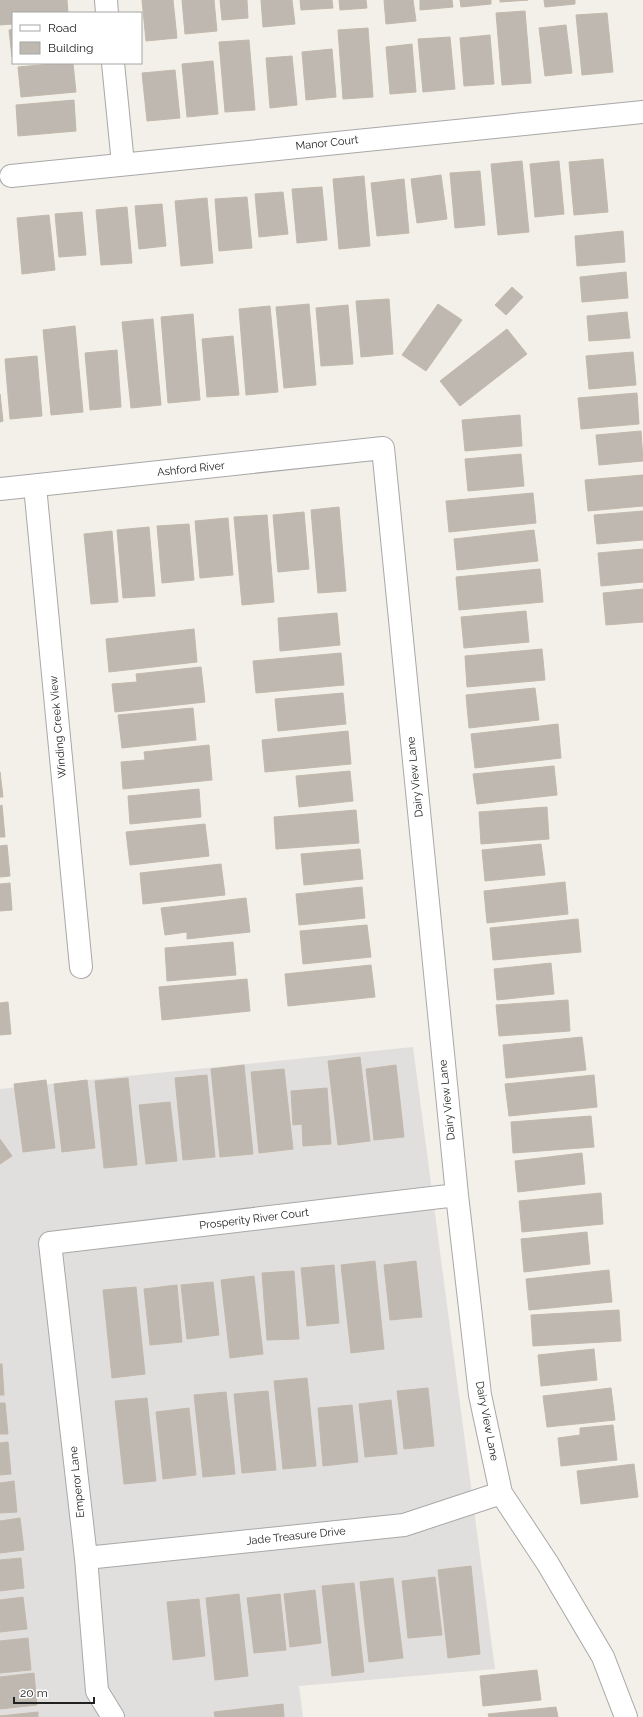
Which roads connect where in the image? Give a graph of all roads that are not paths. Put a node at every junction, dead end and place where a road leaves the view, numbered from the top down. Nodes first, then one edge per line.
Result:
1 (106, 0) edge
2 (107, 12) edge
3 (113, 64) edge
4 (643, 112) edge
5 (123, 164) junction
6 (11, 176) dead end
7 (383, 448) joint
8 (35, 486) junction
9 (0, 489) edge
10 (81, 967) dead end
11 (457, 1195) junction
12 (50, 1243) joint
13 (501, 1493) junction
14 (86, 1558) junction
15 (113, 1717) edge
16 (626, 1717) edge

1 - 2 street
3 - 5 street
4 - 5 street, Manor Court
5 - 6 street, Manor Court
7 - 8 street, Ashford River
7 - 11 street, Dairy View Lane
8 - 9 street, Ashford River
8 - 10 street, Winding Creek View
11 - 12 street, Prosperity River Court
11 - 13 street, Dairy View Lane
12 - 14 street, Emperor Lane
13 - 14 street, Jade Treasure Drive
13 - 16 street, Dairy View Lane
14 - 15 street, Emperor Lane

